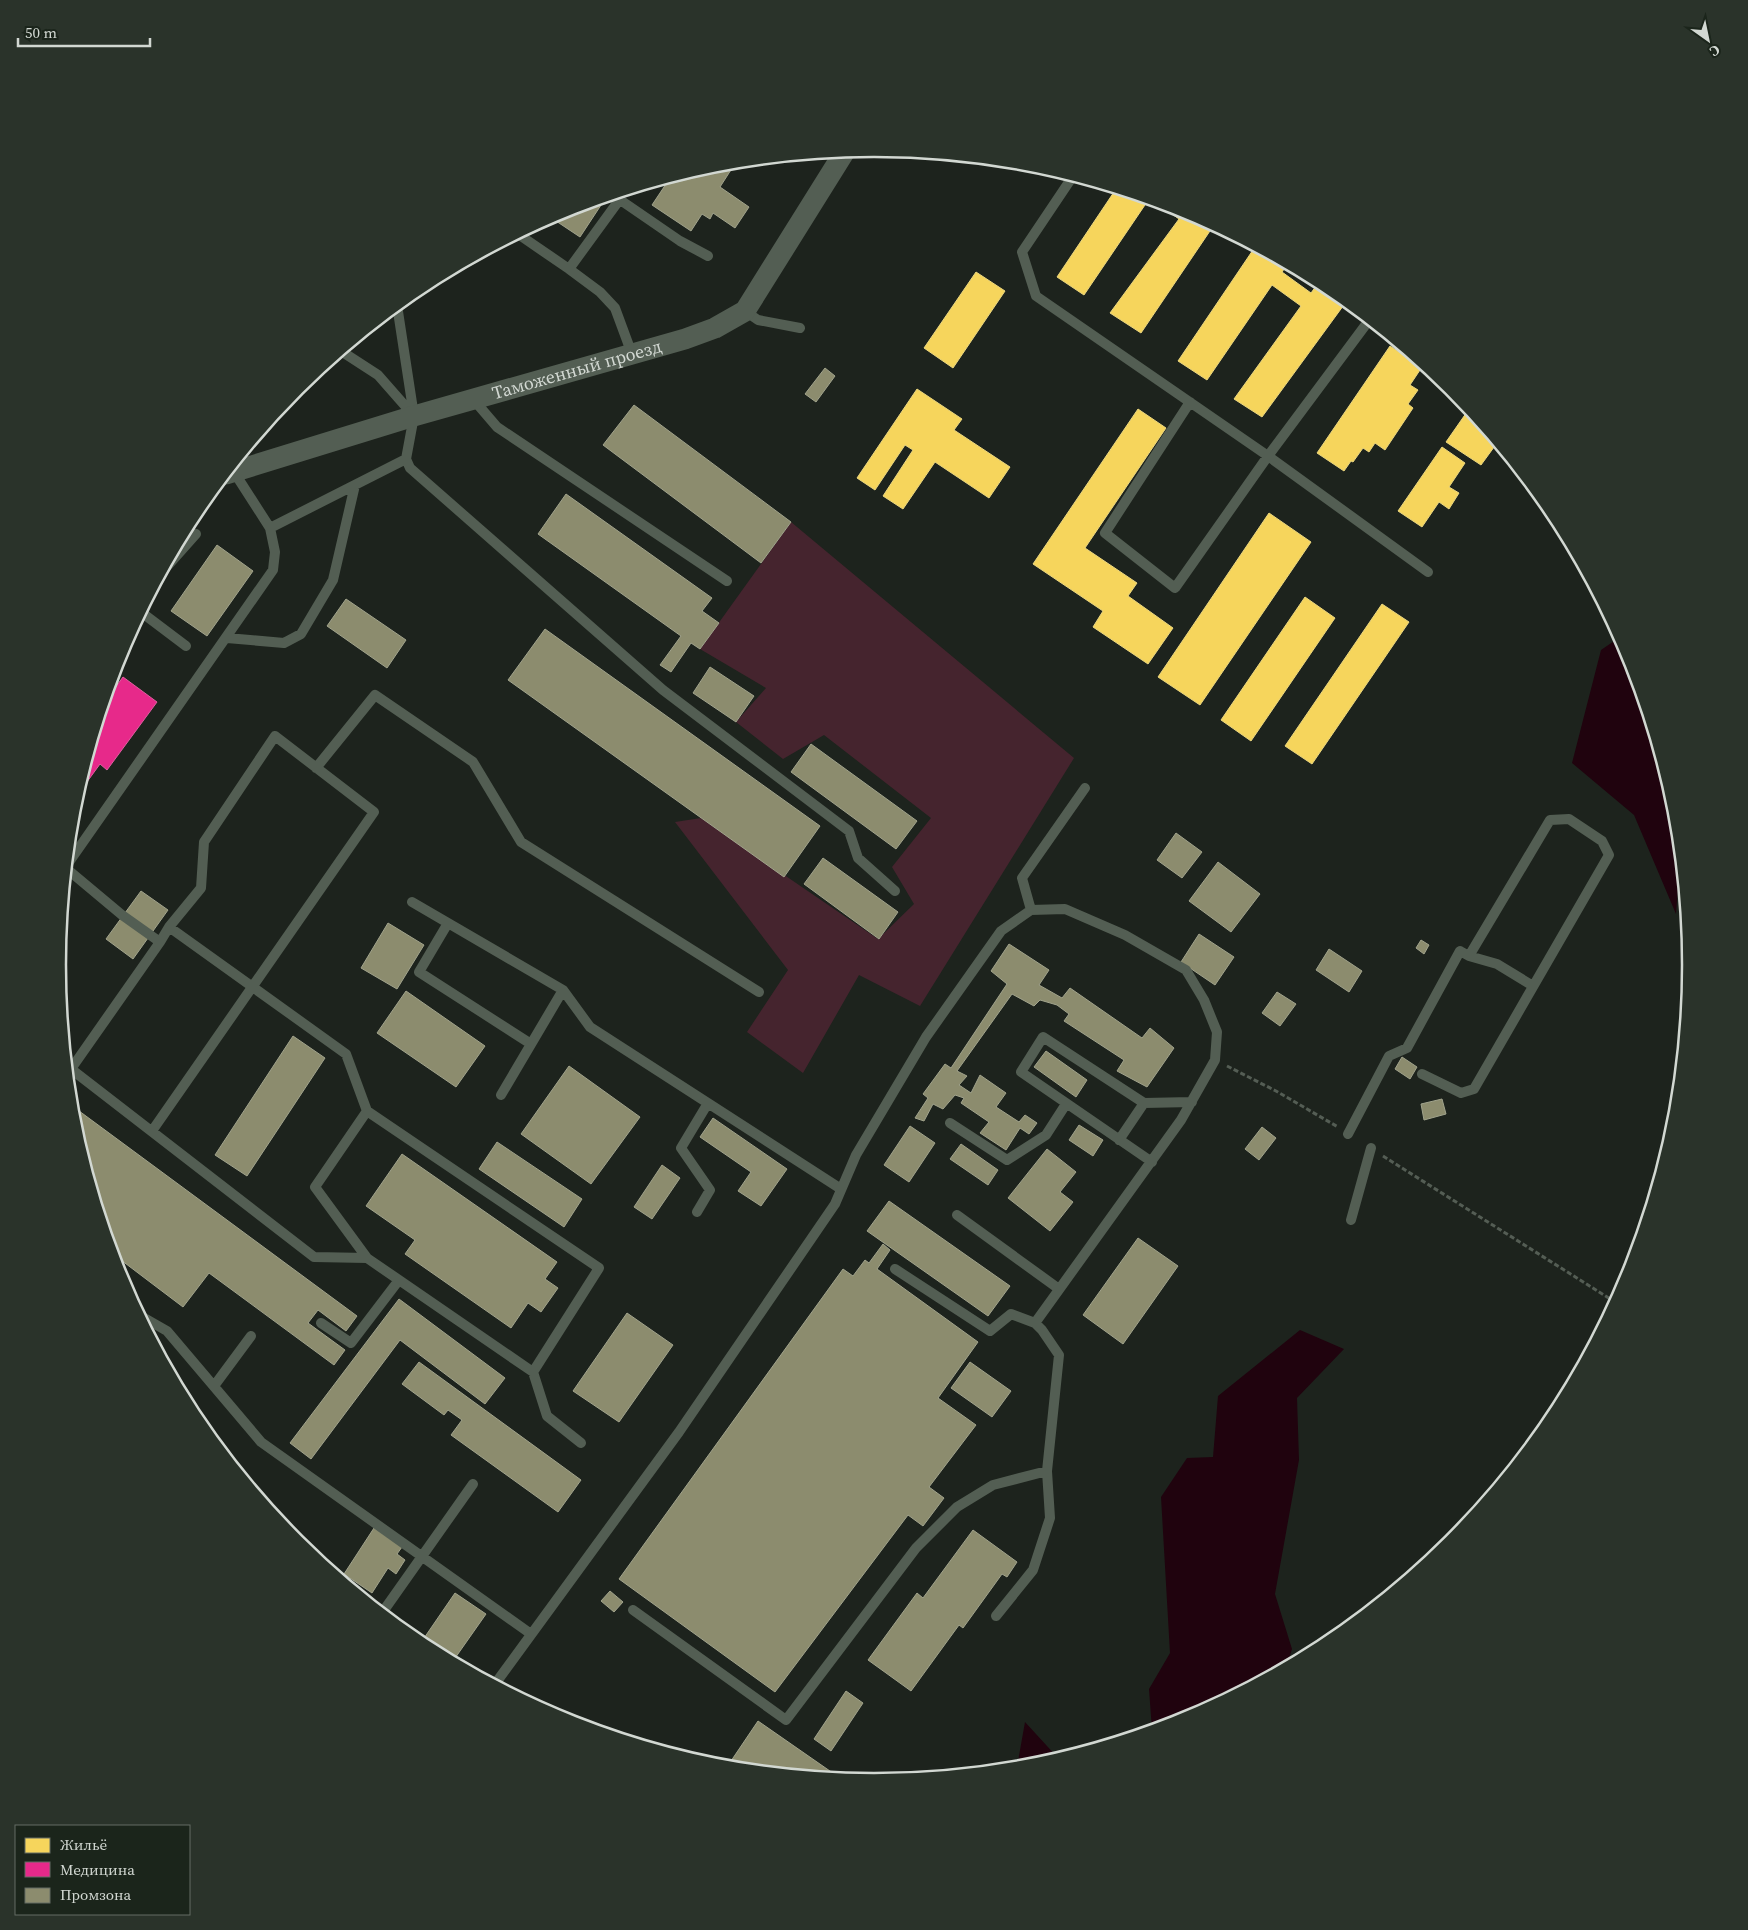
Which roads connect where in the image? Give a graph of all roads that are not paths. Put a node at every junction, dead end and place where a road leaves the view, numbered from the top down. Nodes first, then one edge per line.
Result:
1 (840, 158) edge
2 (1069, 182) edge
3 (618, 199) edge
4 (614, 200) edge
5 (524, 238) edge
6 (708, 256) dead end
7 (570, 269) junction
8 (745, 311) junction
9 (399, 312) edge
10 (1366, 324) edge
11 (800, 328) dead end
12 (346, 354) edge
13 (632, 354) junction
14 (473, 399) junction
15 (1190, 402) junction
16 (414, 416) junction
17 (1268, 456) junction
18 (406, 459) junction
19 (234, 472) edge
20 (232, 475) edge
21 (355, 485) junction
22 (270, 528) junction
23 (196, 534) dead end
24 (179, 554) edge
25 (1428, 572) dead end
26 (726, 581) dead end
27 (147, 616) edge
28 (226, 638) junction
29 (186, 646) dead end
30 (316, 768) junction
31 (1085, 788) dead end
32 (73, 857) edge
33 (72, 871) edge
34 (895, 891) dead end
35 (412, 902) dead end
36 (1032, 910) junction
37 (448, 923) junction
38 (170, 927) junction
39 (160, 942) junction
40 (1469, 956) junction
41 (251, 986) junction
42 (1533, 986) junction
43 (564, 990) junction
44 (758, 992) dead end
45 (531, 1044) junction
46 (73, 1067) edge
47 (73, 1071) edge
48 (1422, 1074) dead end
49 (501, 1095) dead end
50 (1192, 1102) junction
51 (708, 1103) junction
52 (1144, 1103) junction
53 (1066, 1104) junction
54 (367, 1111) junction
55 (950, 1123) dead end
56 (152, 1131) junction
57 (1348, 1134) road end
58 (1119, 1140) junction
59 (1371, 1148) road end
60 (1152, 1162) junction
61 (841, 1189) junction
62 (697, 1212) dead end
63 (957, 1215) dead end
64 (1351, 1220) dead end
65 (367, 1258) junction
66 (895, 1269) dead end
67 (399, 1280) junction
68 (1059, 1289) junction
69 (149, 1319) edge
70 (322, 1323) dead end
71 (1035, 1323) junction
72 (251, 1336) dead end
73 (533, 1372) junction
74 (214, 1386) junction
75 (581, 1444) dead end
76 (1047, 1471) junction
77 (473, 1484) dead end
78 (422, 1556) junction
79 (385, 1608) edge
80 (633, 1610) dead end
81 (996, 1616) dead end
82 (532, 1634) junction
83 (499, 1680) edge

1 - 8 street, Таможенный проезд
2 - 15 lane
3 - 6 lane
4 - 7 lane
5 - 7 lane
7 - 13 lane
8 - 11 lane
8 - 13 street, Таможенный проезд
9 - 16 lane
10 - 17 lane
12 - 16 lane
13 - 14 street, Таможенный проезд
14 - 16 street, Таможенный проезд
14 - 26 lane
15 - 17 lane
15 - 17 lane
16 - 18 lane
16 - 19 street, Таможенный проезд
17 - 25 lane
18 - 21 lane
18 - 34 lane
20 - 22 lane
21 - 22 lane
21 - 28 lane
22 - 28 lane
23 - 24 lane
27 - 29 lane
28 - 32 lane
30 - 38 lane
30 - 41 lane
30 - 44 lane
31 - 36 lane
33 - 39 lane
35 - 37 lane
36 - 50 lane
36 - 61 lane
37 - 43 lane
37 - 45 lane
38 - 39 lane
38 - 41 lane
39 - 46 lane
40 - 42 lane
40 - 42 lane
40 - 57 lane
41 - 54 lane
41 - 56 lane
42 - 48 lane
43 - 45 lane
43 - 51 lane
45 - 49 lane
47 - 56 lane
50 - 52 lane
50 - 60 lane
51 - 61 lane
51 - 62 lane
52 - 53 lane
52 - 58 lane
53 - 55 lane
53 - 58 lane
54 - 65 lane
54 - 73 lane
56 - 65 lane
58 - 60 lane
59 - 64 lane
60 - 68 lane
61 - 82 lane
63 - 68 lane
65 - 67 lane
66 - 71 lane
67 - 70 lane
67 - 73 lane
68 - 71 lane
69 - 74 lane
71 - 76 lane
72 - 74 lane
73 - 75 lane
74 - 78 lane
76 - 80 lane
76 - 81 lane
77 - 78 lane
78 - 79 lane
78 - 82 lane
82 - 83 lane

